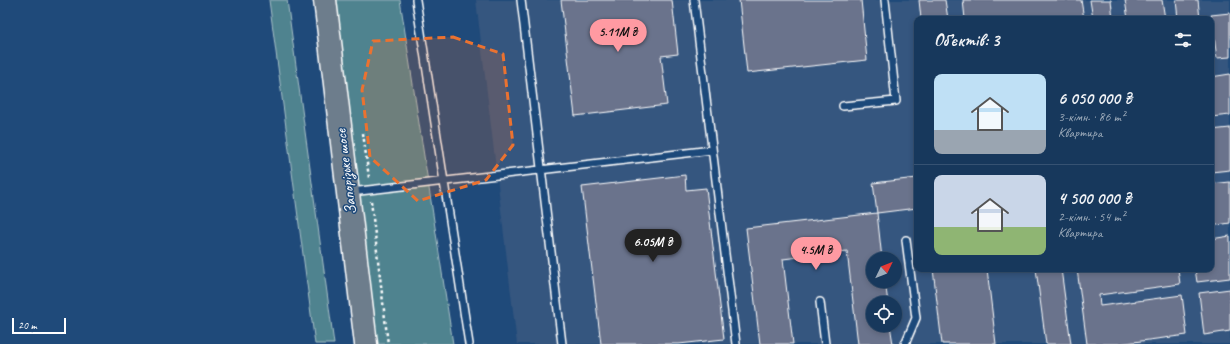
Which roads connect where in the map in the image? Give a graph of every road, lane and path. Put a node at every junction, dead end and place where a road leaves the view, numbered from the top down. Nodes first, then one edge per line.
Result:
1 (325, 0) edge
2 (416, 0) edge
3 (521, 0) edge
4 (694, 0) edge
5 (885, 0) edge
6 (843, 106) dead end
7 (362, 130) dead end
8 (712, 150) junction
9 (542, 170) junction
10 (444, 181) junction
11 (370, 190) junction
12 (348, 193) junction
13 (906, 240) dead end
14 (820, 302) dead end
15 (366, 344) edge
16 (388, 344) edge
17 (469, 344) edge
18 (562, 344) edge
19 (736, 344) edge
20 (825, 344) edge
21 (905, 344) edge

1 - 12 main road, Запорізьке шосе
2 - 10 lane
3 - 9 lane
4 - 8 lane
5 - 6 lane
7 - 11 path
8 - 9 lane
8 - 19 lane
9 - 10 lane
9 - 18 lane
10 - 11 lane
10 - 17 lane
11 - 12 lane
11 - 16 path
12 - 15 main road, Запорізьке шосе
13 - 21 lane
14 - 20 lane

